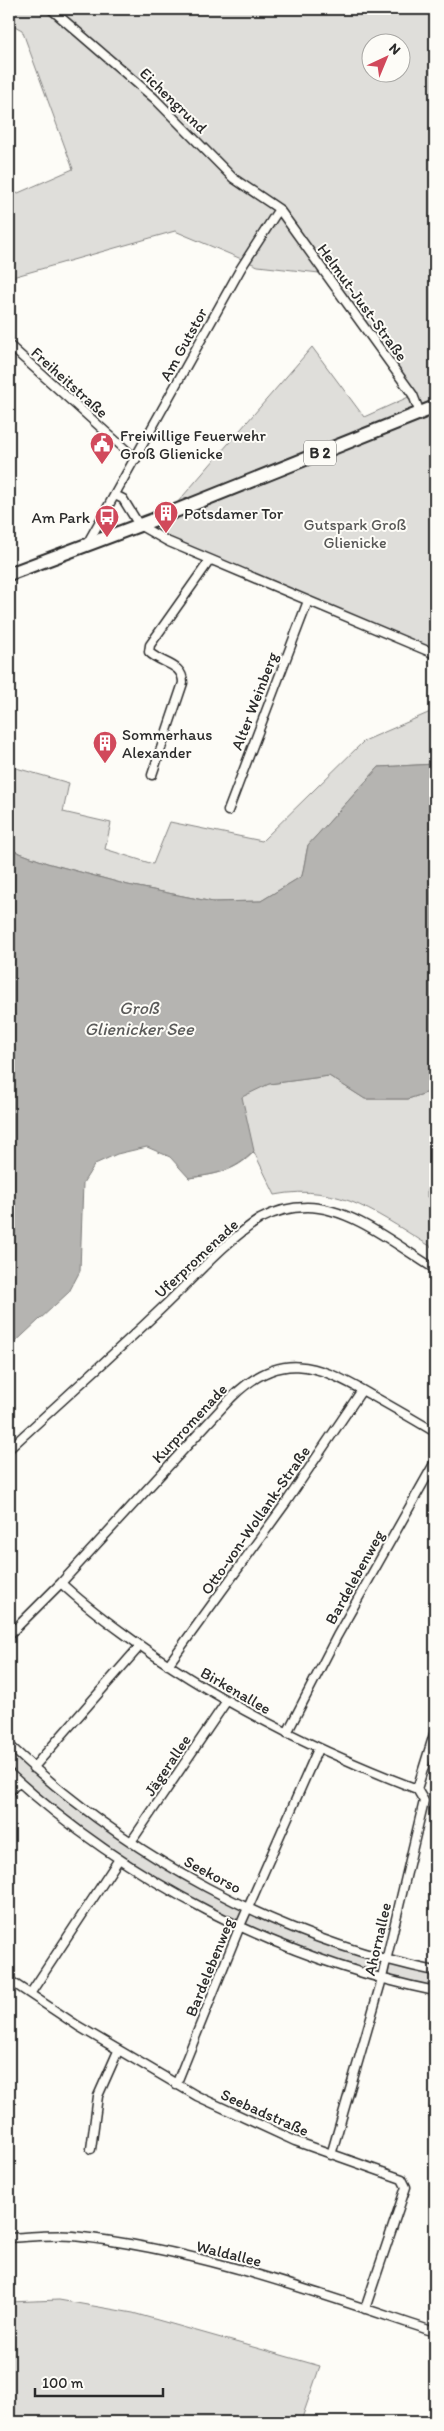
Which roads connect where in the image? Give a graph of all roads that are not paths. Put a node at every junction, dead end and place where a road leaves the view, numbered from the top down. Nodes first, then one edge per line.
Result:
1 (51, 9) edge
2 (279, 209) junction
3 (9, 345) edge
4 (435, 407) edge
5 (420, 413) junction
6 (136, 459) junction
7 (115, 495) junction
8 (139, 525) junction
9 (86, 546) junction
10 (210, 560) junction
11 (9, 574) edge
12 (308, 601) junction
13 (435, 654) edge
14 (152, 775) dead end
15 (228, 811) dead end
16 (435, 1269) edge
17 (362, 1390) junction
18 (435, 1432) edge
19 (9, 1449) edge
20 (435, 1462) edge
21 (61, 1583) junction
22 (9, 1635) edge
23 (140, 1646) junction
24 (168, 1665) junction
25 (226, 1702) junction
26 (435, 1731) edge
27 (287, 1733) junction
28 (9, 1745) edge
29 (318, 1749) junction
30 (33, 1768) junction
31 (9, 1773) edge
32 (18, 1782) junction
33 (417, 1789) junction
34 (9, 1792) edge
35 (131, 1842) junction
36 (119, 1859) junction
37 (248, 1908) junction
38 (240, 1926) junction
39 (386, 1959) junction
40 (435, 1970) edge
41 (381, 1978) junction
42 (12, 1982) edge
43 (9, 1991) edge
44 (435, 1991) edge
45 (30, 1994) junction
46 (118, 2051) junction
47 (176, 2085) junction
48 (91, 2149) dead end
49 (331, 2154) junction
50 (9, 2238) edge
51 (364, 2309) junction
52 (435, 2332) edge

1 - 2 street, Eichengrund
2 - 5 street, Helmut-Just-Straße
2 - 6 street, Am Gutstor
3 - 6 street, Freiheitstraße
4 - 5 main road, B 2
5 - 8 main road, B 2
6 - 7 street, Am Gutstor
7 - 8 street
7 - 9 street, Am Gutstor
8 - 9 main road, B 2
8 - 10 street
9 - 11 main road, B 2
10 - 12 street
10 - 14 street
12 - 13 street
12 - 15 street, Alter Weinberg
16 - 19 street, Uferpromenade
17 - 18 street, Kurpromenade
17 - 21 street, Kurpromenade
17 - 24 street, Otto-von-Wollank-Straße
20 - 27 street, Bardelebenweg
21 - 22 street, Kurpromenade
21 - 23 street, Birkenallee
23 - 24 street, Birkenallee
23 - 30 street
24 - 25 street, Birkenallee
25 - 27 street, Birkenallee
25 - 35 street, Jägerallee
26 - 33 street, Ahornallee
27 - 29 street, Birkenallee
28 - 30 street, Seekorso
29 - 33 street, Birkenallee
29 - 37 street, Bardelebenweg
30 - 35 street, Seekorso
31 - 32 street, Seekorso
32 - 34 street
32 - 36 street, Seekorso
33 - 39 street, Ahornallee
35 - 37 street, Seekorso
36 - 38 street, Seekorso
36 - 45 street
37 - 38 street, Bardelebenweg
37 - 39 street, Seekorso
38 - 41 street, Seekorso
38 - 47 street, Bardelebenweg
39 - 40 street, Seekorso
39 - 41 street, Ahornallee
41 - 44 street, Seekorso
41 - 49 street, Ahornallee
42 - 43 street
42 - 45 street, Seebadstraße
45 - 46 street, Seebadstraße
46 - 47 street, Seebadstraße
46 - 48 street
47 - 49 street, Seebadstraße
49 - 51 street, Seebadstraße
50 - 51 street, Waldallee
51 - 52 street, Waldallee

